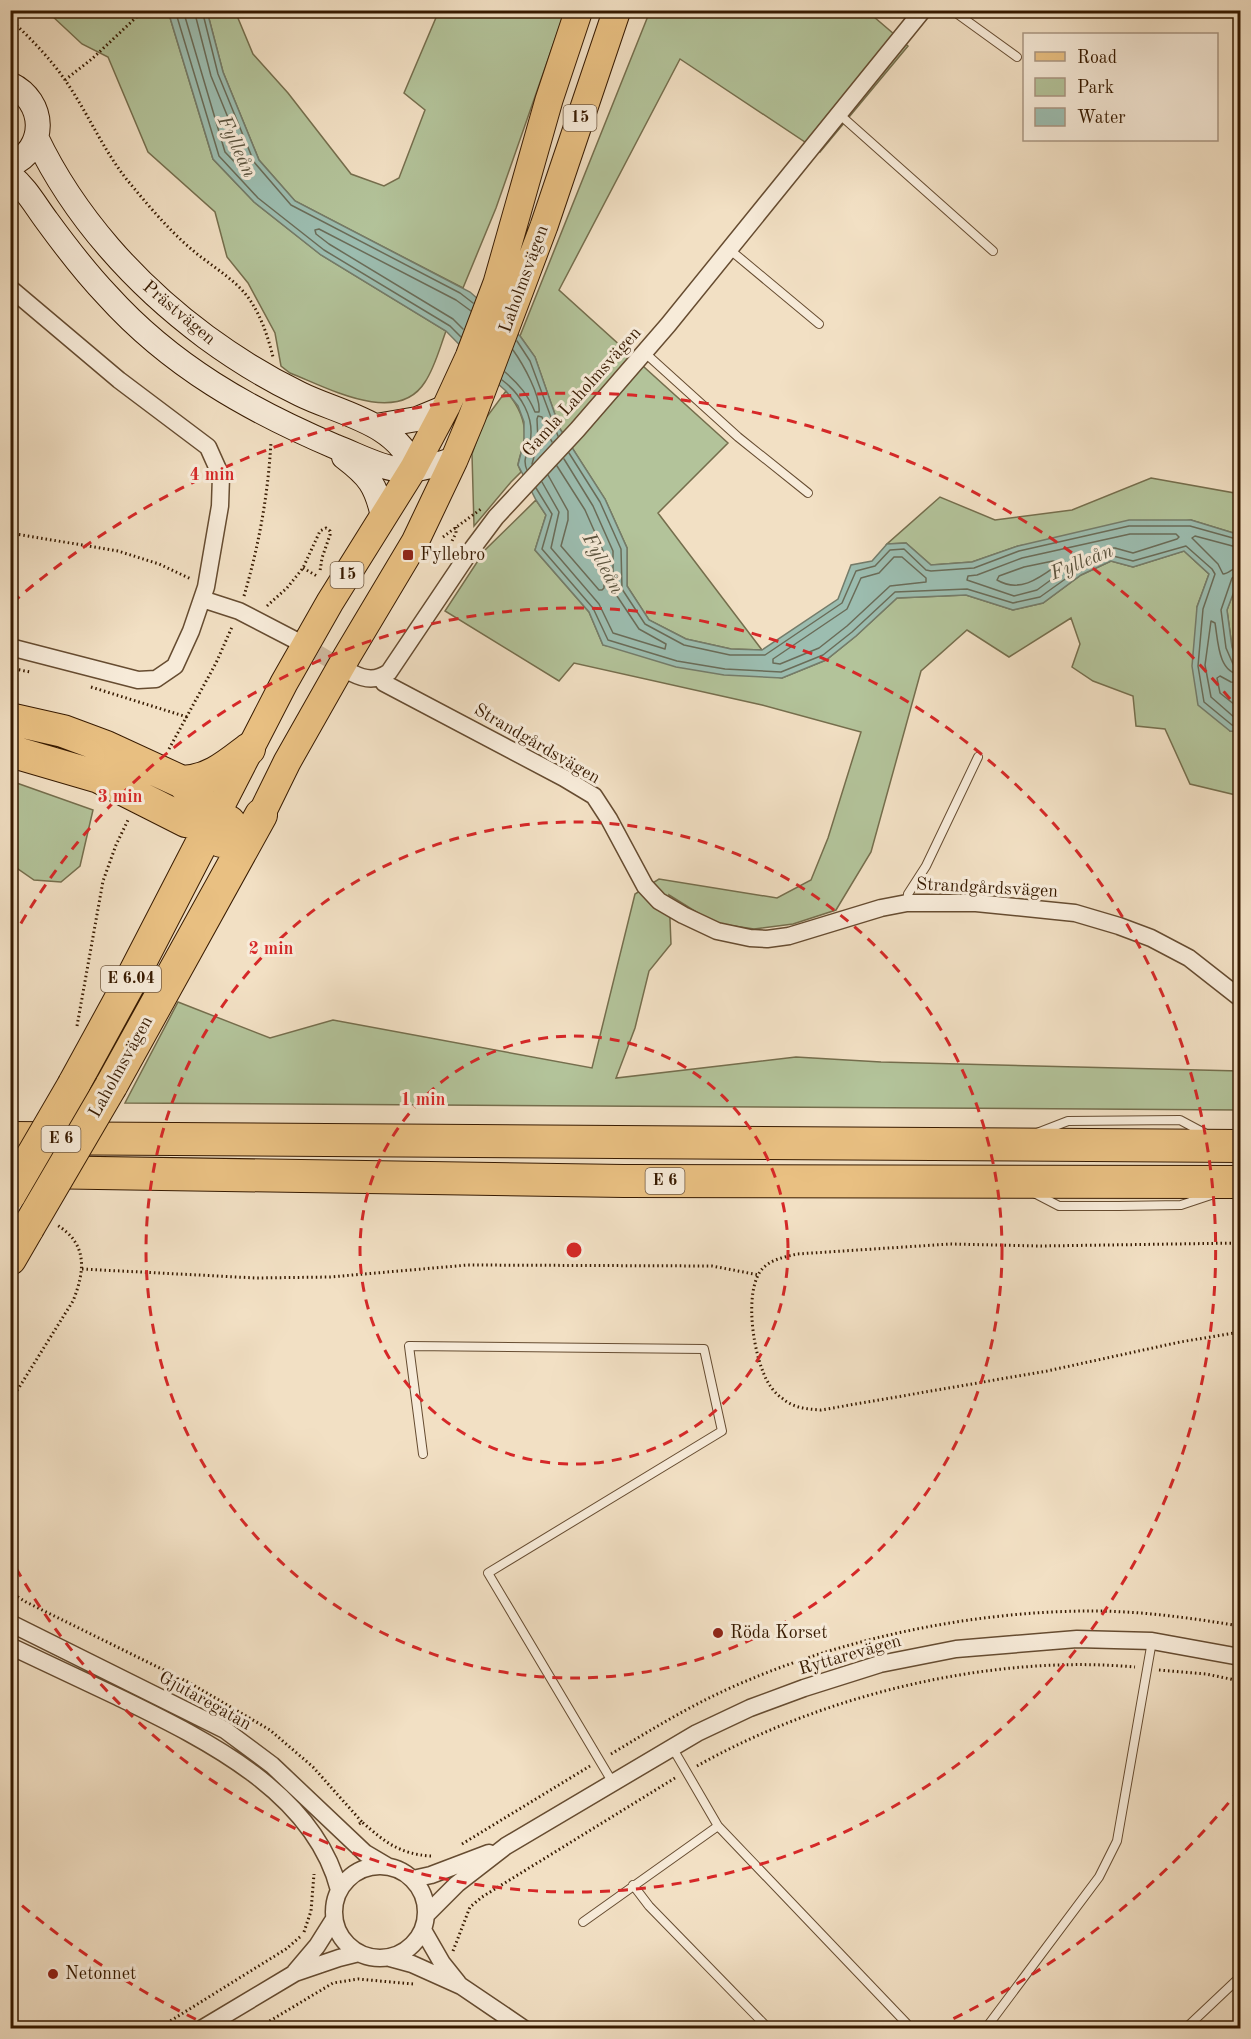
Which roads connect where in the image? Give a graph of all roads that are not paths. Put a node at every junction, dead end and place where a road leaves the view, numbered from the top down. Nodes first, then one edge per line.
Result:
1 (579, 10) edge
2 (617, 10) edge
3 (923, 10) edge
4 (952, 10) edge
5 (1017, 57) dead end
6 (10, 84) edge
7 (839, 114) junction
8 (36, 137) junction
9 (10, 165) edge
10 (10, 175) edge
11 (10, 197) edge
12 (40, 212) junction
13 (729, 249) junction
14 (993, 251) dead end
15 (10, 288) edge
16 (10, 301) edge
17 (33, 305) junction
18 (819, 324) dead end
19 (644, 352) junction
20 (446, 407) junction
21 (376, 426) junction
22 (322, 441) junction
23 (454, 460) junction
24 (413, 469) junction
25 (808, 493) dead end
26 (383, 516) junction
27 (427, 543) junction
28 (204, 593) junction
29 (293, 639) tunnel mouth
30 (10, 647) edge
31 (352, 673) tunnel mouth
32 (381, 678) junction
33 (10, 719) edge
34 (249, 748) junction
35 (10, 751) edge
36 (978, 757) dead end
37 (173, 770) junction
38 (162, 809) junction
39 (261, 815) junction
40 (212, 823) junction
41 (186, 872) junction
42 (229, 874) junction
43 (907, 903) junction
44 (1240, 998) edge
45 (10, 1120) edge
46 (10, 1138) edge
47 (282, 1141) junction
48 (1235, 1146) edge
49 (10, 1172) edge
50 (1240, 1183) edge
51 (10, 1194) edge
52 (10, 1259) edge
53 (423, 1454) dead end
54 (10, 1623) edge
55 (1152, 1641) junction
56 (10, 1646) edge
57 (1240, 1657) edge
58 (672, 1747) junction
59 (613, 1782) junction
60 (718, 1826) junction
61 (506, 1846) junction
62 (387, 1866) junction
63 (413, 1879) junction
64 (633, 1885) junction
65 (339, 1890) junction
66 (334, 1919) junction
67 (425, 1922) junction
68 (583, 1922) dead end
69 (359, 1953) junction
70 (390, 1958) junction
71 (437, 1968) junction
72 (294, 1973) junction
73 (1240, 1977) edge
74 (203, 2028) edge
75 (523, 2028) edge
76 (768, 2028) edge
77 (911, 2028) edge
78 (986, 2028) edge
79 (1186, 2028) edge

1 - 20 main road, Laholmsvägen / 15
2 - 23 main road, Laholmsvägen / 15
3 - 7 street, Gamla Laholmsvägen
4 - 5 lane
6 - 8 street, Prästvägen
7 - 13 street, Gamla Laholmsvägen
7 - 14 lane
8 - 9 street
8 - 21 street, Prästvägen
10 - 12 street, Prästvägen
11 - 12 street
12 - 22 street, Prästvägen
13 - 18 lane
13 - 19 street, Gamla Laholmsvägen
15 - 17 street
16 - 17 street
17 - 28 street
19 - 25 lane
19 - 32 street, Gamla Laholmsvägen
20 - 21 street
20 - 24 main road, Laholmsvägen / 15
21 - 24 street, Prästvägen
22 - 24 street, Prästvägen
22 - 26 street, Prästvägen
23 - 24 street, Prästvägen
23 - 27 main road, Laholmsvägen / 15
24 - 26 main road, Laholmsvägen / 15
24 - 27 main road, Laholmsvägen / 15
26 - 34 main road, Laholmsvägen / 15
27 - 39 main road, Laholmsvägen / 15
28 - 29 street
28 - 30 street
31 - 32 street
32 - 43 street, Strandgårdsvägen
33 - 37 highway
34 - 37 highway
34 - 40 main road, Laholmsvägen / 15
35 - 38 highway
36 - 43 lane
37 - 40 highway
38 - 40 highway
38 - 41 highway
39 - 40 highway
39 - 42 highway, Laholmsvägen / E 6.04
40 - 41 highway, Laholmsvägen / E 6.04
40 - 42 highway
41 - 51 highway, Laholmsvägen / E 6.04, bridge
42 - 52 highway, Laholmsvägen / E 6.04, bridge
43 - 44 street, Strandgårdsvägen
45 - 47 highway
46 - 47 highway, E 6
47 - 48 highway, E 6
49 - 50 highway, E 6
53 - 59 lane
54 - 62 street, Gjutaregatan
55 - 57 street, Ryttarevägen
55 - 58 street, Ryttarevägen
55 - 78 lane
56 - 65 street, Gjutaregatan
58 - 59 street, Ryttarevägen
58 - 60 lane
59 - 61 street, Ryttarevägen
60 - 64 lane
60 - 77 lane
61 - 63 street, Ryttarevägen
61 - 67 street, Ryttarevägen
62 - 63 street
62 - 65 street
63 - 67 street
64 - 68 lane
64 - 76 lane
65 - 66 street
66 - 69 street
66 - 72 street
67 - 70 street, Ryttarevägen
67 - 71 street
69 - 70 street
69 - 72 street
70 - 71 street
71 - 75 street
72 - 74 street
73 - 79 lane

